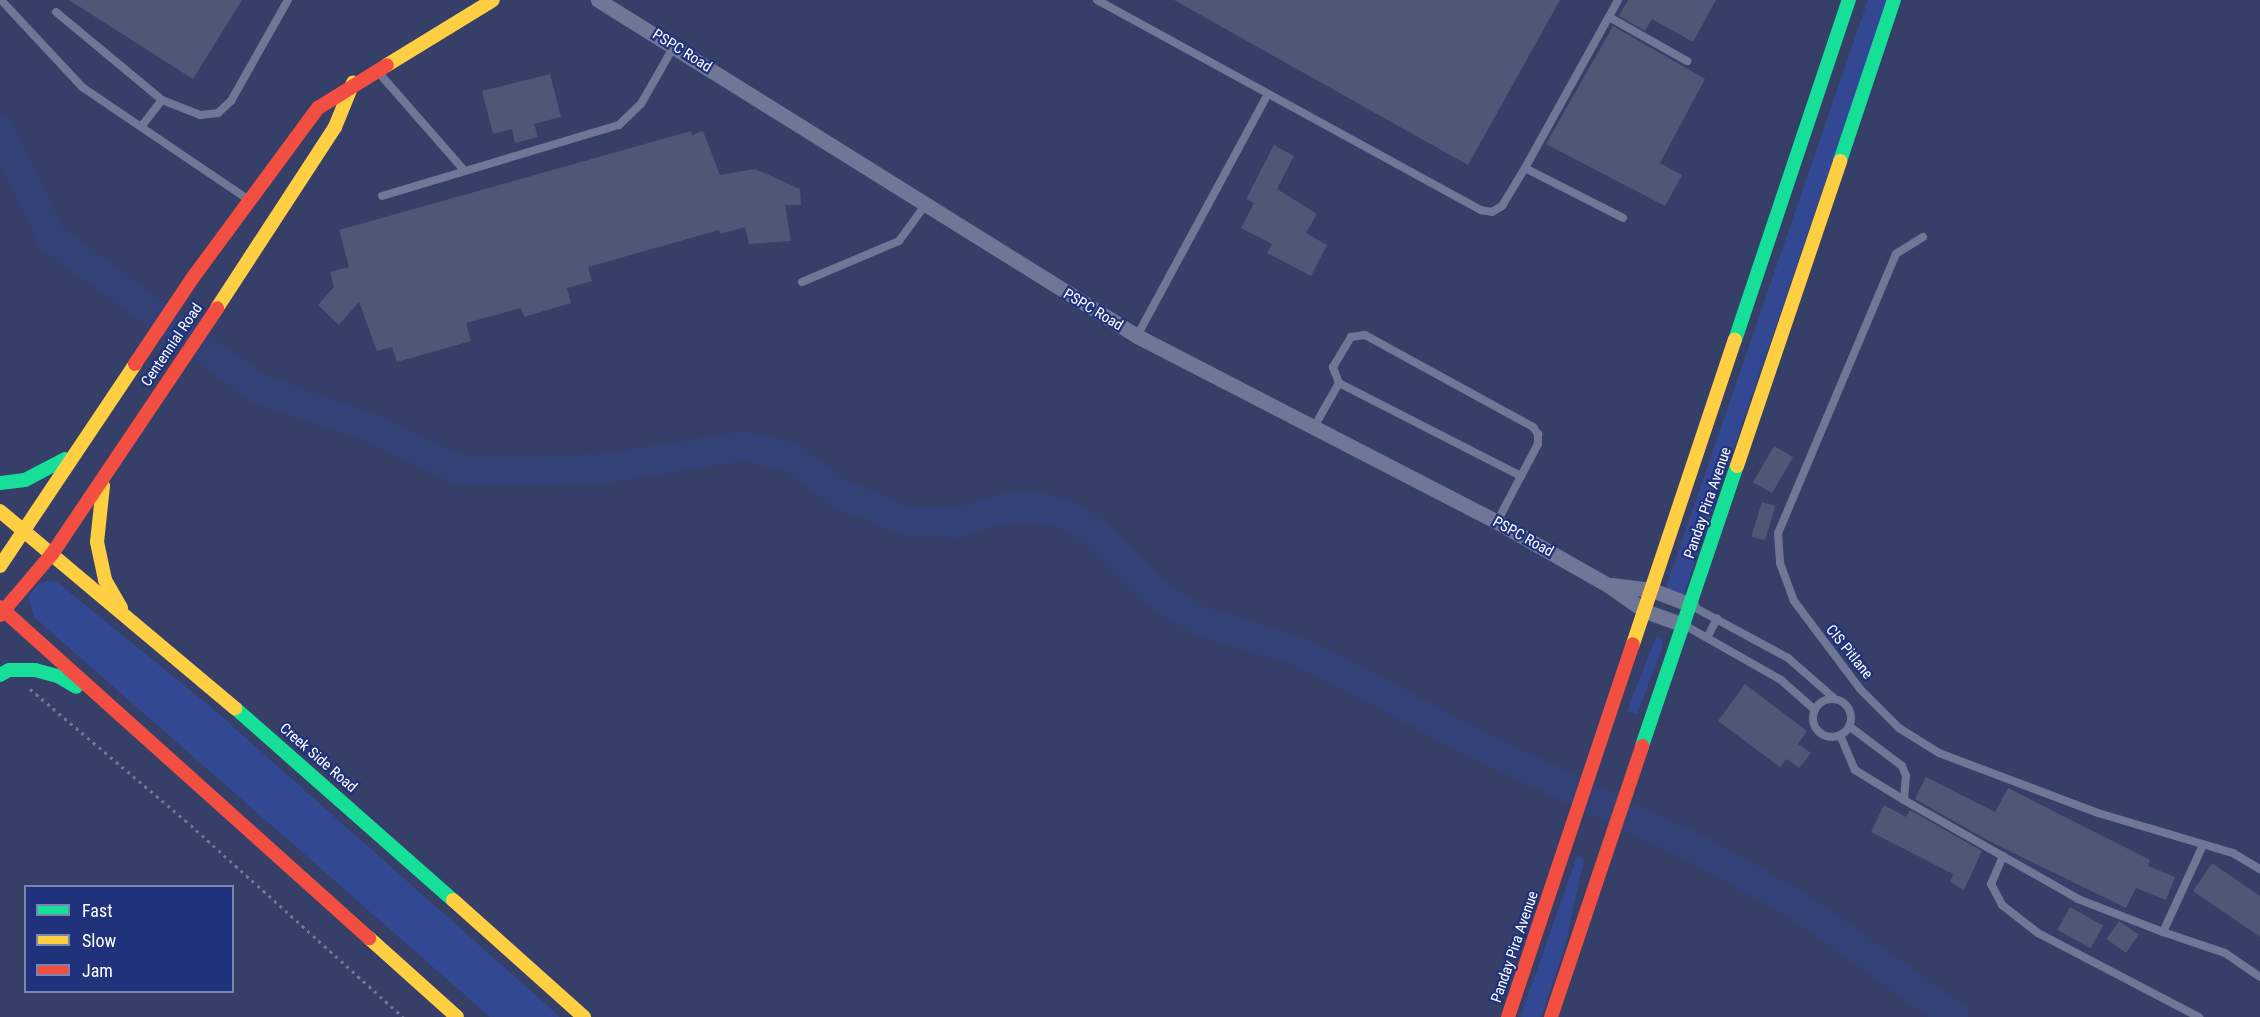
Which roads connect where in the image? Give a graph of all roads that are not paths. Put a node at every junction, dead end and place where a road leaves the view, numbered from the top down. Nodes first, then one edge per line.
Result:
1 (1, 0) edge
2 (288, 0) edge
3 (493, 0) edge
4 (598, 0) edge
5 (1097, 0) edge
6 (1618, 0) edge
7 (1849, 0) edge
8 (1894, 0) edge
9 (56, 12) dead end
10 (1609, 17) junction
11 (674, 46) junction
12 (1687, 61) dead end
13 (376, 70) junction
14 (353, 82) junction
15 (1268, 94) junction
16 (162, 100) junction
17 (141, 127) junction
18 (1525, 168) junction
19 (464, 170) junction
20 (382, 196) dead end
21 (250, 201) junction
22 (926, 204) junction
23 (1623, 218) dead end
24 (1923, 237) dead end
25 (802, 282) dead end
26 (1137, 336) junction
27 (1339, 383) junction
28 (1314, 427) junction
29 (71, 455) junction
30 (1521, 476) junction
31 (105, 477) junction
32 (0, 483) edge
33 (0, 511) edge
34 (1497, 522) junction
35 (23, 532) junction
36 (52, 554) junction
37 (0, 566) edge
38 (1608, 585) junction
39 (1652, 590) junction
40 (1691, 605) junction
41 (1646, 610) junction
42 (1, 611) edge
43 (1717, 618) junction
44 (127, 620) junction
45 (1684, 625) junction
46 (1707, 638) junction
47 (5, 672) edge
48 (1835, 699) junction
49 (1815, 710) junction
50 (117, 715) junction
51 (1849, 726) junction
52 (1840, 735) junction
53 (1904, 800) junction
54 (2203, 845) junction
55 (2003, 856) junction
56 (2260, 869) edge
57 (2163, 932) junction
58 (2260, 977) edge
59 (457, 1017) edge
60 (584, 1017) edge
61 (1508, 1017) edge
62 (1551, 1017) edge
63 (2199, 1017) edge

1 - 17 lane
2 - 16 lane
3 - 13 main road, Centennial Road
4 - 11 street, PSPC Road
5 - 15 lane
6 - 10 lane
7 - 39 main road, Panday Pira Avenue
8 - 40 main road, Panday Pira Avenue
9 - 16 lane
10 - 12 lane
10 - 18 lane
11 - 19 lane
11 - 22 street, PSPC Road
13 - 14 main road, Centennial Road
13 - 19 lane
14 - 21 main road, Centennial Road
14 - 31 main road, Centennial Road
15 - 18 lane
15 - 26 lane
16 - 17 lane
17 - 21 lane
18 - 23 lane
19 - 20 lane
21 - 29 main road, Centennial Road
22 - 25 lane
22 - 26 street, PSPC Road
24 - 54 lane, CIS Pitlane
26 - 28 street, PSPC Road
27 - 28 lane
27 - 30 lane
27 - 30 lane
28 - 34 street, PSPC Road
29 - 32 main road
29 - 35 main road, Centennial Road
30 - 34 lane
31 - 36 main road, Centennial Road
31 - 44 main road
33 - 35 main road, Creek Side Road
34 - 38 street, PSPC Road
35 - 36 main road, Creek Side Road
35 - 37 main road, Centennial Road
36 - 42 main road, Centennial Road
36 - 44 main road, Creek Side Road
38 - 39 street, PSPC Road
38 - 41 street, PSPC Road
39 - 40 street, PSPC Road
39 - 41 main road, Panday Pira Avenue
40 - 43 lane
40 - 45 main road, Panday Pira Avenue
41 - 45 street, PSPC Road
41 - 61 main road, Panday Pira Avenue
42 - 50 main road
43 - 46 lane
43 - 48 lane
44 - 60 main road, Creek Side Road
45 - 46 lane
45 - 62 main road, Panday Pira Avenue
46 - 49 lane
47 - 50 main road
48 - 49 lane
48 - 51 lane
49 - 52 lane
50 - 59 main road
51 - 52 lane
51 - 53 lane
52 - 53 lane
53 - 55 lane
54 - 56 lane, CIS Pitlane
54 - 57 lane
55 - 57 lane
55 - 63 lane
57 - 58 lane

